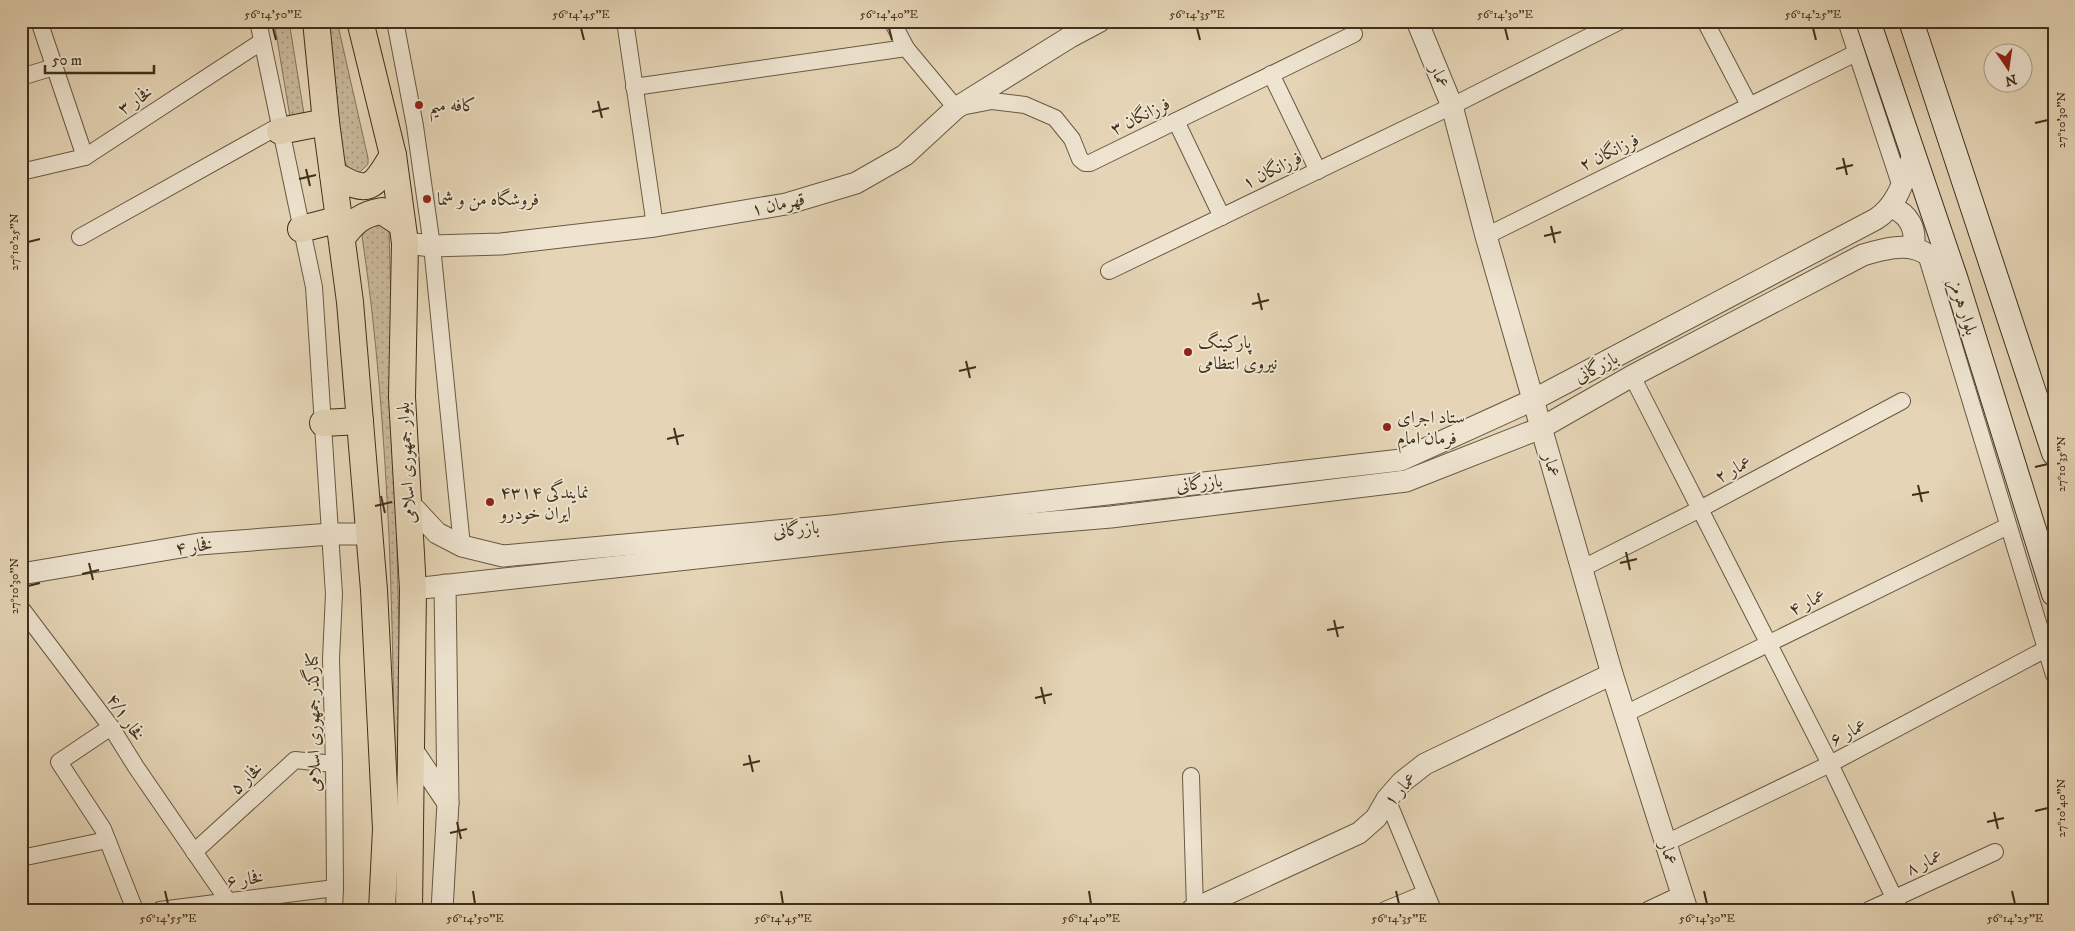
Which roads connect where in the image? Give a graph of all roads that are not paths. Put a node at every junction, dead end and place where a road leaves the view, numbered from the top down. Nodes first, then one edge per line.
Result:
1 (38, 21) edge
2 (258, 21) edge
3 (316, 21) edge
4 (360, 21) edge
5 (395, 21) edge
6 (624, 21) edge
7 (892, 21) edge
8 (1100, 21) edge
9 (1417, 21) edge
10 (1620, 21) edge
11 (1705, 21) edge
12 (1846, 21) edge
13 (1868, 21) edge
14 (1911, 21) edge
15 (1354, 34) dead end
16 (261, 42) junction
17 (906, 48) junction
18 (1856, 53) junction
19 (54, 67) junction
20 (1271, 74) junction
21 (21, 77) edge
22 (634, 87) junction
23 (1749, 105) junction
24 (1452, 106) junction
25 (956, 108) junction
26 (1176, 121) junction
27 (326, 122) junction
28 (280, 128) junction
29 (393, 155) junction
30 (1913, 155) junction
31 (84, 157) junction
32 (1318, 171) junction
33 (21, 172) edge
34 (333, 174) junction
35 (1901, 187) junction
36 (1890, 207) junction
37 (1222, 217) junction
38 (655, 226) junction
39 (301, 229) junction
40 (341, 229) junction
41 (404, 233) junction
42 (1486, 236) junction
43 (80, 237) dead end
44 (432, 246) junction
45 (1919, 250) junction
46 (1109, 271) dead end
47 (1956, 280) junction
48 (1632, 376) junction
49 (1533, 400) junction
50 (1902, 401) dead end
51 (360, 420) junction
52 (323, 422) junction
53 (1541, 428) junction
54 (2054, 453) edge
55 (408, 502) junction
56 (1700, 510) junction
57 (2008, 526) junction
58 (331, 534) junction
59 (369, 534) junction
60 (462, 546) junction
61 (720, 546) junction
62 (503, 556) junction
63 (1581, 568) junction
64 (21, 574) edge
65 (501, 580) junction
66 (445, 585) junction
67 (413, 589) junction
68 (2054, 594) edge
69 (21, 608) edge
70 (1769, 644) junction
71 (2046, 649) junction
72 (1612, 674) junction
73 (2054, 675) edge
74 (1625, 714) junction
75 (111, 727) junction
76 (411, 748) junction
77 (334, 764) junction
78 (1830, 764) junction
79 (1192, 776) dead end
80 (1387, 799) junction
81 (448, 803) junction
82 (107, 840) junction
83 (1666, 843) junction
84 (194, 852) junction
85 (1995, 852) dead end
86 (21, 858) edge
87 (335, 888) junction
88 (1426, 893) junction
89 (228, 901) junction
90 (1685, 902) edge
91 (1897, 904) edge
92 (1194, 909) edge
93 (135, 910) edge
94 (160, 910) edge
95 (334, 910) edge
96 (382, 910) edge
97 (409, 910) edge
98 (442, 910) edge
99 (1386, 910) edge
100 (1433, 910) edge
101 (1648, 910) edge
102 (1870, 910) edge

1 - 19 street
2 - 16 street, کنارگذر جمهوری اسلامی
3 - 27 main road
4 - 29 main road, بلوار جمهوری اسلامی
5 - 44 street
6 - 22 street
7 - 17 street
8 - 25 street, قهرمان ۱
9 - 24 street, عمار
10 - 24 street, فرزانگان ۱
11 - 23 street
12 - 18 street
13 - 30 main road, بلوار هرمز
14 - 54 main road
15 - 20 street, فرزانگان ۳
16 - 28 street, کنارگذر جمهوری اسلامی
16 - 31 street, فخار ۳
17 - 22 street
17 - 25 street
18 - 23 street, فرزانگان ۲
18 - 35 street
19 - 21 street
19 - 31 street
20 - 26 street, فرزانگان ۳
20 - 32 street
22 - 38 street
23 - 42 street, فرزانگان ۲
24 - 32 street, فرزانگان ۱
24 - 42 street, عمار
25 - 26 street, فرزانگان ۳
25 - 38 street, قهرمان ۱
26 - 37 street
27 - 28 main road
27 - 34 main road
28 - 39 street, کنارگذر جمهوری اسلامی
28 - 43 street
29 - 34 main road
29 - 41 main road, بلوار جمهوری اسلامی
30 - 35 street, بازرگانی
30 - 47 main road, بلوار هرمز
31 - 33 street, فخار ۳
32 - 37 street, فرزانگان ۱
34 - 40 main road
35 - 36 street, بازرگانی
36 - 45 street
36 - 49 street, بازرگانی
37 - 46 street, فرزانگان ۱
38 - 44 street, قهرمان ۱
39 - 40 main road
39 - 52 street, کنارگذر جمهوری اسلامی
40 - 41 main road
40 - 51 main road
41 - 44 street, قهرمان ۱
41 - 55 main road, بلوار جمهوری اسلامی
42 - 49 street, عمار
44 - 60 street
45 - 47 street
45 - 48 street, بازرگانی
45 - 57 street
47 - 68 main road, بلوار هرمز
48 - 53 street, بازرگانی
48 - 56 street
49 - 53 street, عمار
49 - 61 street, بازرگانی
50 - 56 street, عمار ۲
51 - 52 main road
51 - 59 main road
52 - 58 street, کنارگذر جمهوری اسلامی
53 - 61 street, بازرگانی
53 - 63 street, عمار
55 - 60 street, بازرگانی
55 - 67 main road, بلوار جمهوری اسلامی
56 - 63 street, عمار ۲
56 - 70 street
57 - 70 street, عمار ۴
57 - 71 street
58 - 59 street, فخار ۴
58 - 64 street, فخار ۴
58 - 77 street, کنارگذر جمهوری اسلامی
59 - 96 main road
60 - 62 street, بازرگانی
61 - 62 street, بازرگانی
61 - 65 street, بازرگانی
62 - 65 street
63 - 72 street, عمار
65 - 66 street, بازرگانی
66 - 67 street, بازرگانی
66 - 81 street
67 - 76 main road, بلوار جمهوری اسلامی
69 - 75 street, فخار ۴/۱
70 - 74 street, عمار ۴
70 - 78 street
71 - 73 street
71 - 78 street, عمار ۶
72 - 74 street, عمار
72 - 80 street, عمار ۱
74 - 83 street, عمار
75 - 82 street
75 - 84 street, فخار ۴/۱
76 - 81 street
76 - 97 main road, بلوار جمهوری اسلامی
77 - 84 street, فخار ۵
77 - 87 street, کنارگذر جمهوری اسلامی
78 - 83 street, عمار ۶
78 - 91 street
79 - 92 street
80 - 88 street
80 - 92 street, عمار ۱
81 - 98 street
82 - 86 street
82 - 93 street
83 - 90 street, عمار
84 - 89 street, فخار ۴/۱
85 - 91 street, عمار ۸
87 - 89 street, فخار ۶
87 - 95 street, کنارگذر جمهوری اسلامی
88 - 99 street
88 - 100 street
89 - 94 street, فخار ۶
90 - 101 street
91 - 102 street, عمار ۸

